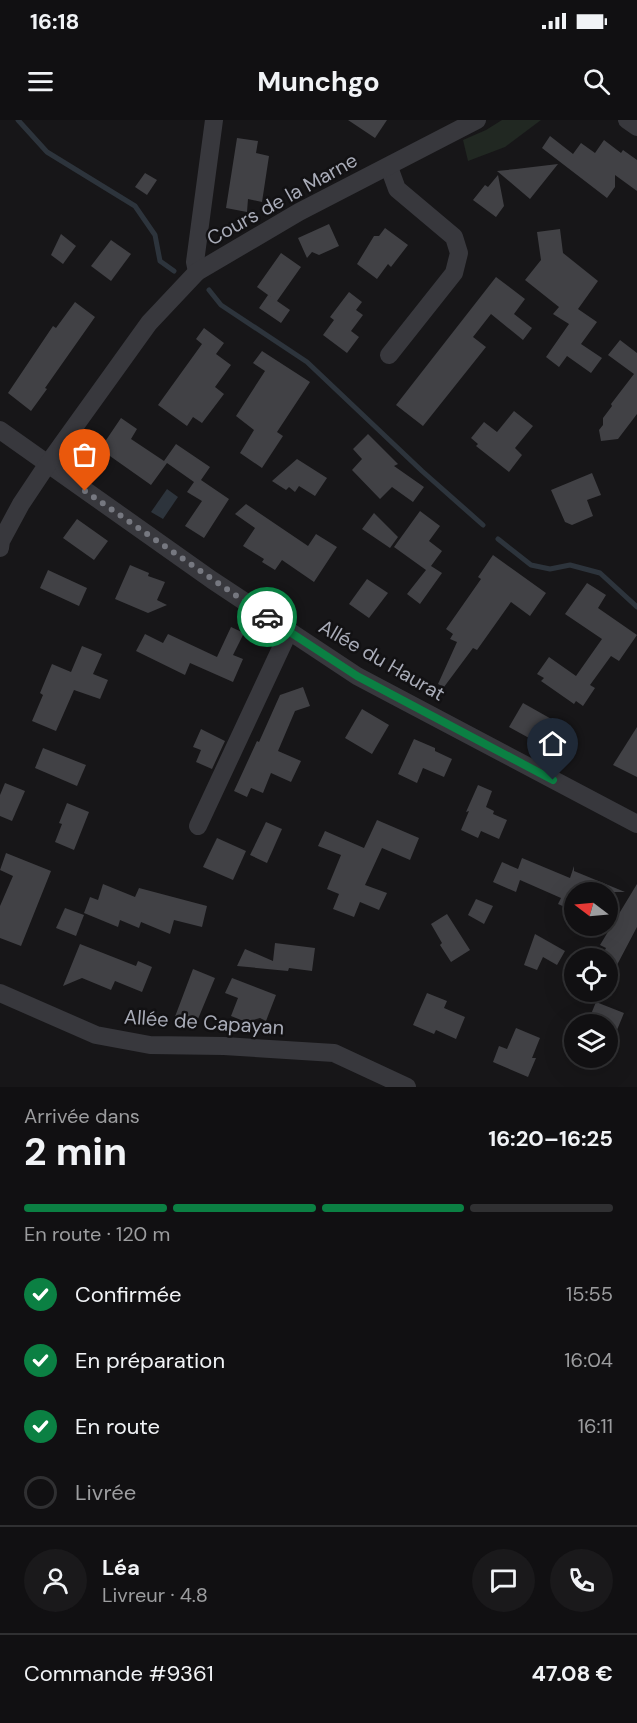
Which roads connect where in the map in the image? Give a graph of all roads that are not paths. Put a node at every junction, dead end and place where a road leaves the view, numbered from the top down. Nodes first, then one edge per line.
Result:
1 (214, 120) edge
2 (477, 120) edge
3 (627, 120) edge
4 (637, 127) edge
5 (389, 167) junction
6 (197, 272) junction
7 (389, 355) dead end
8 (0, 430) edge
9 (47, 465) junction
10 (0, 543) edge
11 (289, 631) junction
12 (637, 824) edge
13 (198, 826) dead end
14 (0, 993) edge
15 (407, 1087) edge

1 - 6 street, Cours de la Marne
2 - 5 street, Cours de la Marne
3 - 4 street
5 - 6 street, Cours de la Marne
5 - 7 street, Cours de la Marne
6 - 9 street, Cours de la Marne
8 - 9 street, Allée du Haurat
9 - 10 street, Cours de la Marne
9 - 11 street, Allée du Haurat
11 - 12 street, Allée du Haurat
11 - 13 street
14 - 15 street, Allée de Capayan

